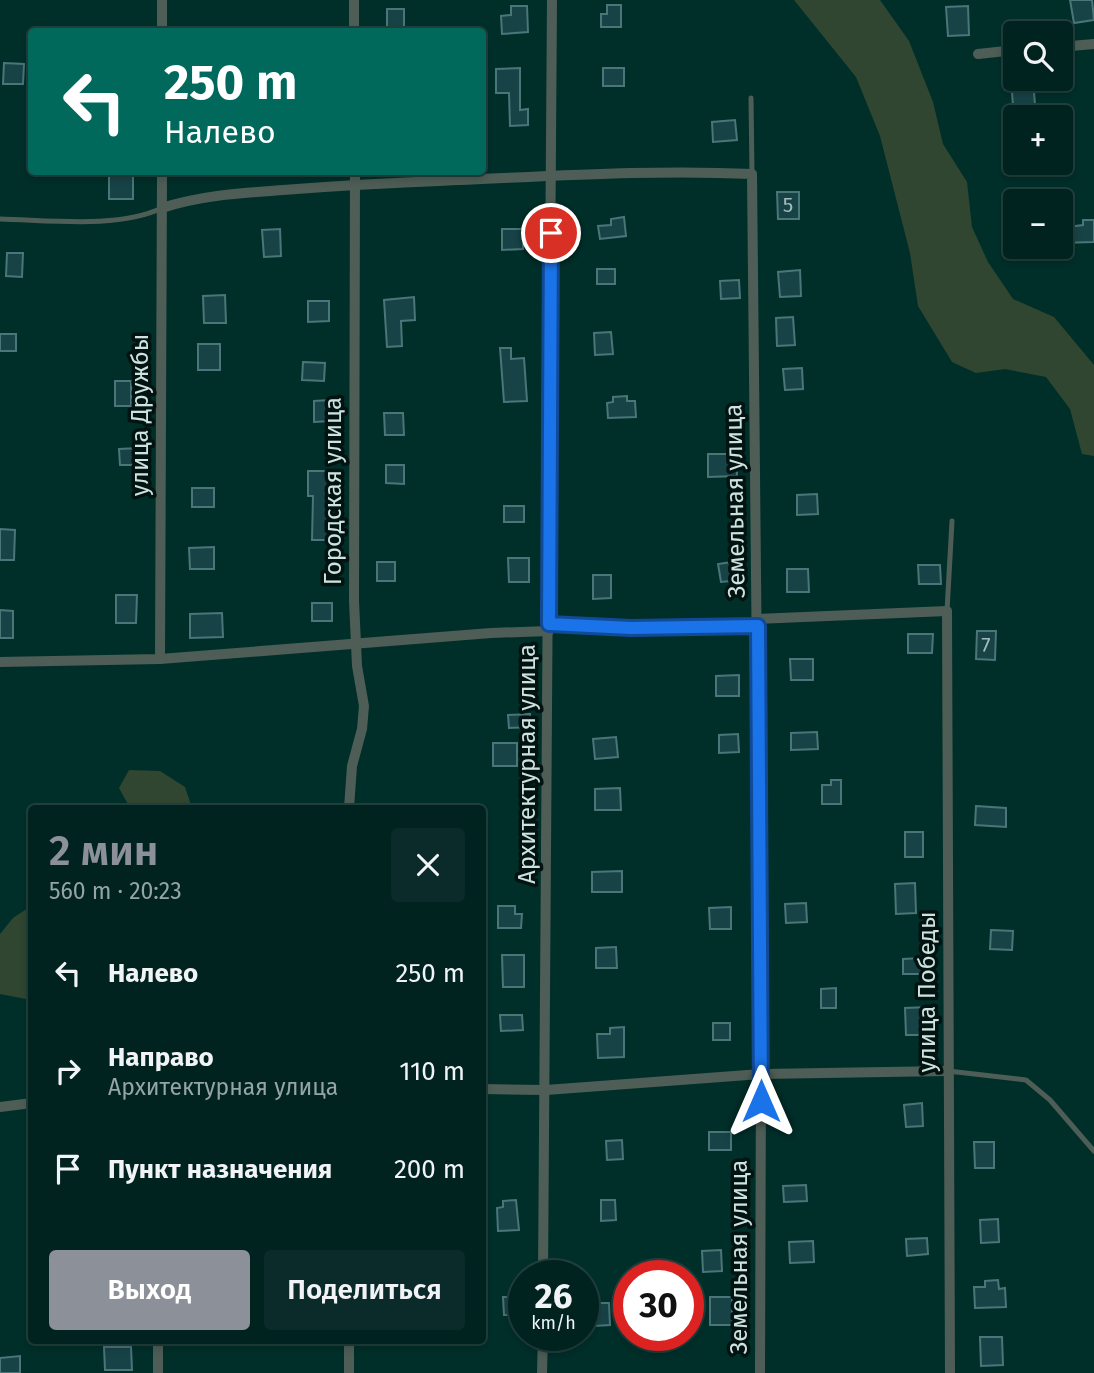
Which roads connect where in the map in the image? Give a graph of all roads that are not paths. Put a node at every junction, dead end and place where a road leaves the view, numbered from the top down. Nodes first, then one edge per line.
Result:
1 (162, 0) edge
2 (354, 0) edge
3 (552, 0) edge
4 (162, 28) edge
5 (355, 28) edge
6 (1094, 44) edge
7 (1073, 46) edge
8 (1003, 51) edge
9 (978, 54) dead end
10 (751, 99) dead end
11 (752, 174) junction
12 (162, 175) edge
13 (355, 175) edge
14 (551, 177) junction
15 (355, 184) junction
16 (162, 208) junction
17 (0, 219) edge
18 (952, 521) dead end
19 (947, 611) junction
20 (758, 622) junction
21 (549, 628) junction
22 (357, 643) junction
23 (160, 659) junction
24 (0, 662) edge
25 (349, 805) edge
26 (948, 1071) junction
27 (761, 1074) junction
28 (486, 1089) edge
29 (546, 1090) junction
30 (28, 1104) edge
31 (0, 1107) edge
32 (1094, 1151) edge
33 (543, 1260) edge
34 (158, 1344) edge
35 (349, 1344) edge
36 (543, 1351) edge
37 (158, 1373) edge
38 (349, 1373) edge
39 (542, 1373) edge
40 (760, 1373) edge
41 (950, 1373) edge

1 - 4 street
2 - 5 street
3 - 14 street, Архитектурная улица
6 - 7 street
8 - 9 street
10 - 11 lane
11 - 14 street
11 - 20 street, Земельная улица
12 - 16 street, улица Дружбы
13 - 15 street, Городская улица
14 - 15 street
14 - 21 street, Архитектурная улица
15 - 16 street
15 - 22 street, Городская улица
16 - 17 lane
16 - 23 street, улица Дружбы
18 - 19 lane
19 - 20 street
19 - 26 street, улица Победы
20 - 21 street
20 - 27 street, Земельная улица
21 - 22 street
21 - 29 street, Архитектурная улица
22 - 23 street
22 - 25 street, Городская улица
23 - 24 street
26 - 27 street
26 - 32 lane
26 - 41 street, улица Победы
27 - 29 street
27 - 40 street, Земельная улица
28 - 29 street
29 - 33 street, Архитектурная улица
30 - 31 street
34 - 37 street
35 - 38 street
36 - 39 street

